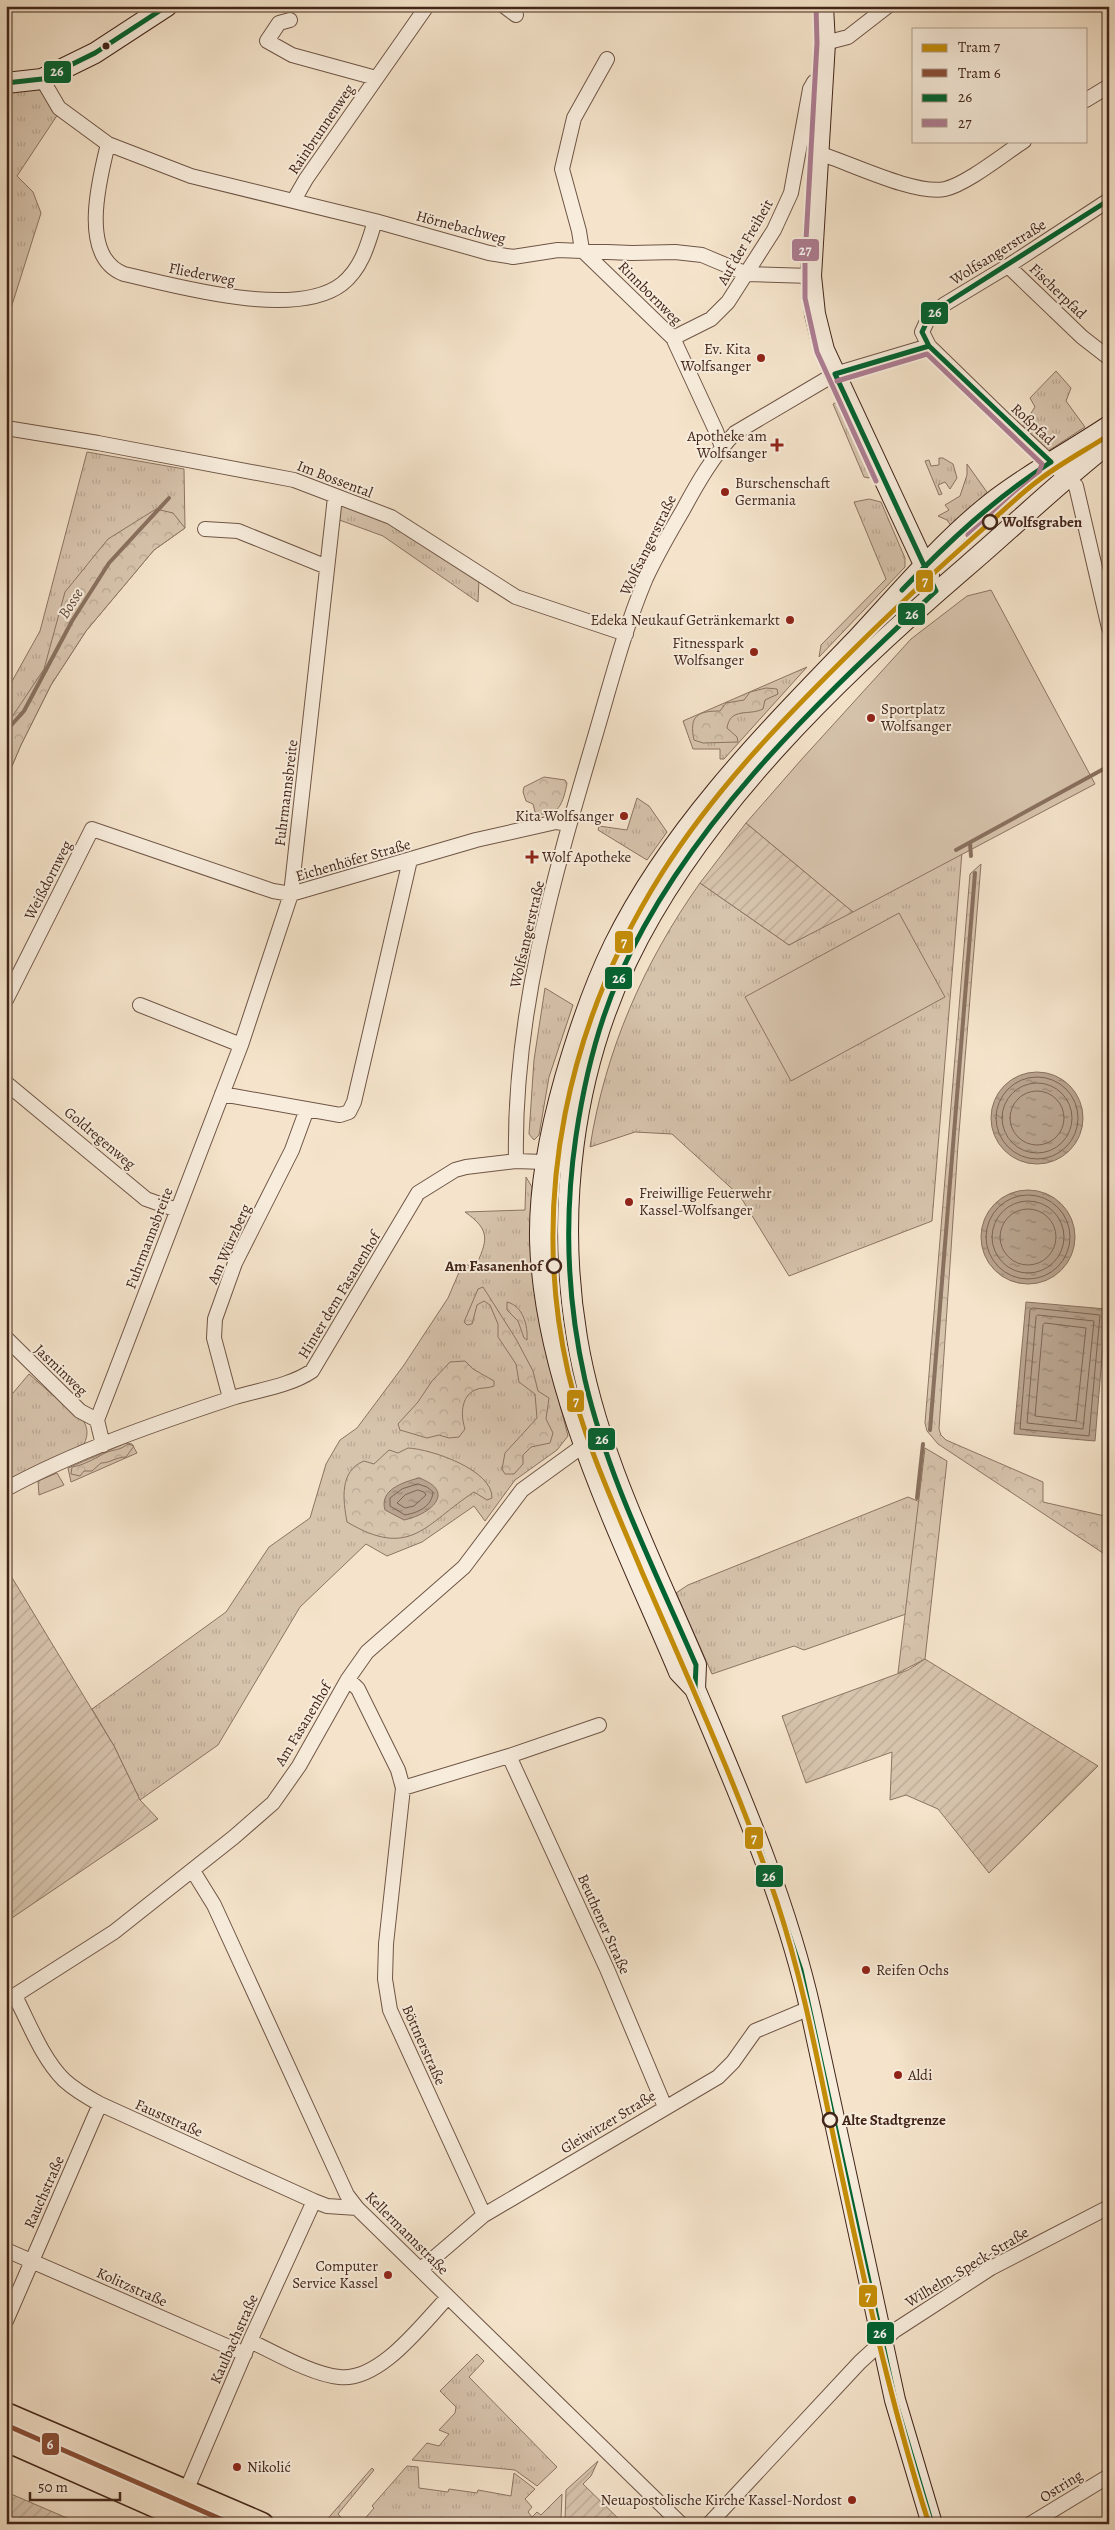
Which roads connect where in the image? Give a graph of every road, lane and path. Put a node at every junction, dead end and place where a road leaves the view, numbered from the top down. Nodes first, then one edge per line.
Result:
1 (167, 6) edge
2 (428, 6) edge
3 (504, 6) edge
4 (824, 6) edge
5 (888, 6) edge
6 (516, 15) dead end
7 (290, 20) dead end
8 (825, 43) junction
9 (607, 59) dead end
10 (42, 78) junction
11 (376, 78) junction
12 (823, 82) junction
13 (6, 83) edge
14 (1109, 86) edge
15 (1088, 99) edge
16 (1022, 142) edge
17 (108, 144) junction
18 (818, 155) junction
19 (294, 200) junction
20 (1109, 200) edge
21 (375, 221) junction
22 (582, 250) junction
23 (1008, 266) junction
24 (747, 274) junction
25 (811, 276) junction
26 (673, 338) junction
27 (929, 346) junction
28 (1109, 358) edge
29 (835, 374) junction
30 (1109, 426) edge
31 (6, 428) edge
32 (1109, 443) edge
33 (722, 447) junction
34 (1051, 462) junction
35 (1066, 477) junction
36 (335, 497) junction
37 (205, 529) dead end
38 (924, 566) junction
39 (327, 567) junction
40 (936, 591) junction
41 (1109, 628) edge
42 (626, 634) junction
43 (569, 824) junction
44 (92, 829) joint
45 (410, 860) junction
46 (291, 894) junction
47 (6, 1000) edge
48 (140, 1005) dead end
49 (241, 1045) junction
50 (6, 1083) edge
51 (222, 1094) junction
52 (307, 1109) junction
53 (516, 1161) junction
54 (545, 1162) junction
55 (571, 1163) junction
56 (177, 1210) junction
57 (6, 1338) edge
58 (230, 1398) junction
59 (97, 1420) junction
60 (593, 1441) junction
61 (103, 1445) junction
62 (6, 1489) edge
63 (348, 1679) junction
64 (599, 1725) dead end
65 (508, 1756) junction
66 (403, 1788) junction
67 (193, 1871) junction
68 (10, 1998) edge
69 (810, 2008) junction
70 (100, 2104) junction
71 (665, 2107) junction
72 (314, 2201) junction
73 (1109, 2207) edge
74 (357, 2208) junction
75 (484, 2215) junction
76 (6, 2250) edge
77 (31, 2261) junction
78 (422, 2269) junction
79 (448, 2297) junction
80 (6, 2321) edge
81 (883, 2341) junction
82 (247, 2348) junction
83 (6, 2414) edge
84 (6, 2440) edge
85 (1109, 2476) edge
86 (186, 2491) junction
87 (196, 2524) edge
88 (262, 2524) edge
89 (681, 2524) edge
90 (710, 2524) edge
91 (932, 2524) edge
92 (1030, 2524) edge

1 - 10 main road
2 - 11 street, Rainbrunnenweg
3 - 6 street
4 - 8 main road
5 - 8 street
7 - 11 street, Rainbrunnenweg
8 - 12 main road
9 - 22 street
10 - 13 main road
10 - 17 street, Hörnebachweg
11 - 19 street, Rainbrunnenweg
12 - 18 main road
12 - 24 street, Auf der Freiheit
14 - 15 street
16 - 18 street
17 - 19 street, Hörnebachweg
17 - 21 street, Fliederweg
18 - 25 main road
19 - 21 street, Hörnebachweg
20 - 23 street, Wolfsangerstraße
21 - 22 street, Hörnebachweg
22 - 24 street, Hörnebachweg
22 - 26 street, Rinnbornweg
23 - 27 street, Wolfsangerstraße
23 - 28 street, Fischerpfad
24 - 25 street, Hörnebachweg
24 - 26 street, Auf der Freiheit
25 - 29 main road
26 - 33 street, Rinnbornweg
27 - 29 street, Wolfsangerstraße
27 - 34 street, Roßpfad
29 - 33 street, Wolfsangerstraße
29 - 38 main road
30 - 34 main road
31 - 36 street, Im Bossental
32 - 35 main road
33 - 42 street, Wolfsangerstraße
34 - 35 street, Roßpfad
34 - 38 main road
35 - 40 main road
35 - 41 street, Roßpfad
36 - 39 street, Fuhrmannsbreite
36 - 42 street, Im Bossental
37 - 39 street
38 - 40 main road
38 - 54 main road
39 - 46 street, Fuhrmannsbreite
40 - 55 main road
42 - 43 street, Wolfsangerstraße
43 - 45 street, Eichenhöfer Straße
43 - 53 street, Wolfsangerstraße
44 - 46 street, Eichenhöfer Straße
44 - 47 street, Weißdornweg
45 - 46 street, Eichenhöfer Straße
45 - 52 street
46 - 49 street, Fuhrmannsbreite
48 - 49 street
49 - 51 street, Fuhrmannsbreite
50 - 56 street, Goldregenweg
51 - 52 street
51 - 56 street, Fuhrmannsbreite
52 - 58 street, Am Würzberg
53 - 54 street, Hinter dem Fasanenhof
53 - 58 street, Hinter dem Fasanenhof
54 - 55 street, Hinter dem Fasanenhof
54 - 60 main road
55 - 60 main road
56 - 59 street, Fuhrmannsbreite
57 - 59 street, Jasminweg
58 - 61 street, Hinter dem Fasanenhof
59 - 61 street
60 - 63 street, Am Fasanenhof
60 - 69 main road
61 - 62 street, Hinter dem Fasanenhof
63 - 66 street, Böttnerstraße
63 - 67 street, Am Fasanenhof
64 - 65 street
65 - 66 street
65 - 71 street, Beuthener Straße
66 - 75 street, Böttnerstraße
67 - 68 street, Am Fasanenhof
67 - 74 street, Kellermannstraße
68 - 70 street, Fauststraße
69 - 71 street, Gleiwitzer Straße
69 - 81 main road
70 - 72 street, Fauststraße
70 - 77 street, Rauchstraße
71 - 75 street, Gleiwitzer Straße
72 - 74 street, Fauststraße
72 - 82 street, Kaulbachstraße
73 - 81 street, Wilhelm-Speck-Straße
74 - 78 street, Kellermannstraße
75 - 78 street, Gleiwitzer Straße
76 - 77 street, Kolitzstraße
77 - 80 street, Rauchstraße
77 - 82 street, Kolitzstraße
78 - 79 street, Kellermannstraße
79 - 82 street, Kolitzstraße
79 - 89 street, Kellermannstraße
81 - 90 street, Wilhelm-Speck-Straße
81 - 91 main road
82 - 86 street, Kaulbachstraße
83 - 86 main road
84 - 87 main road
85 - 92 street, Ostring
86 - 88 main road

